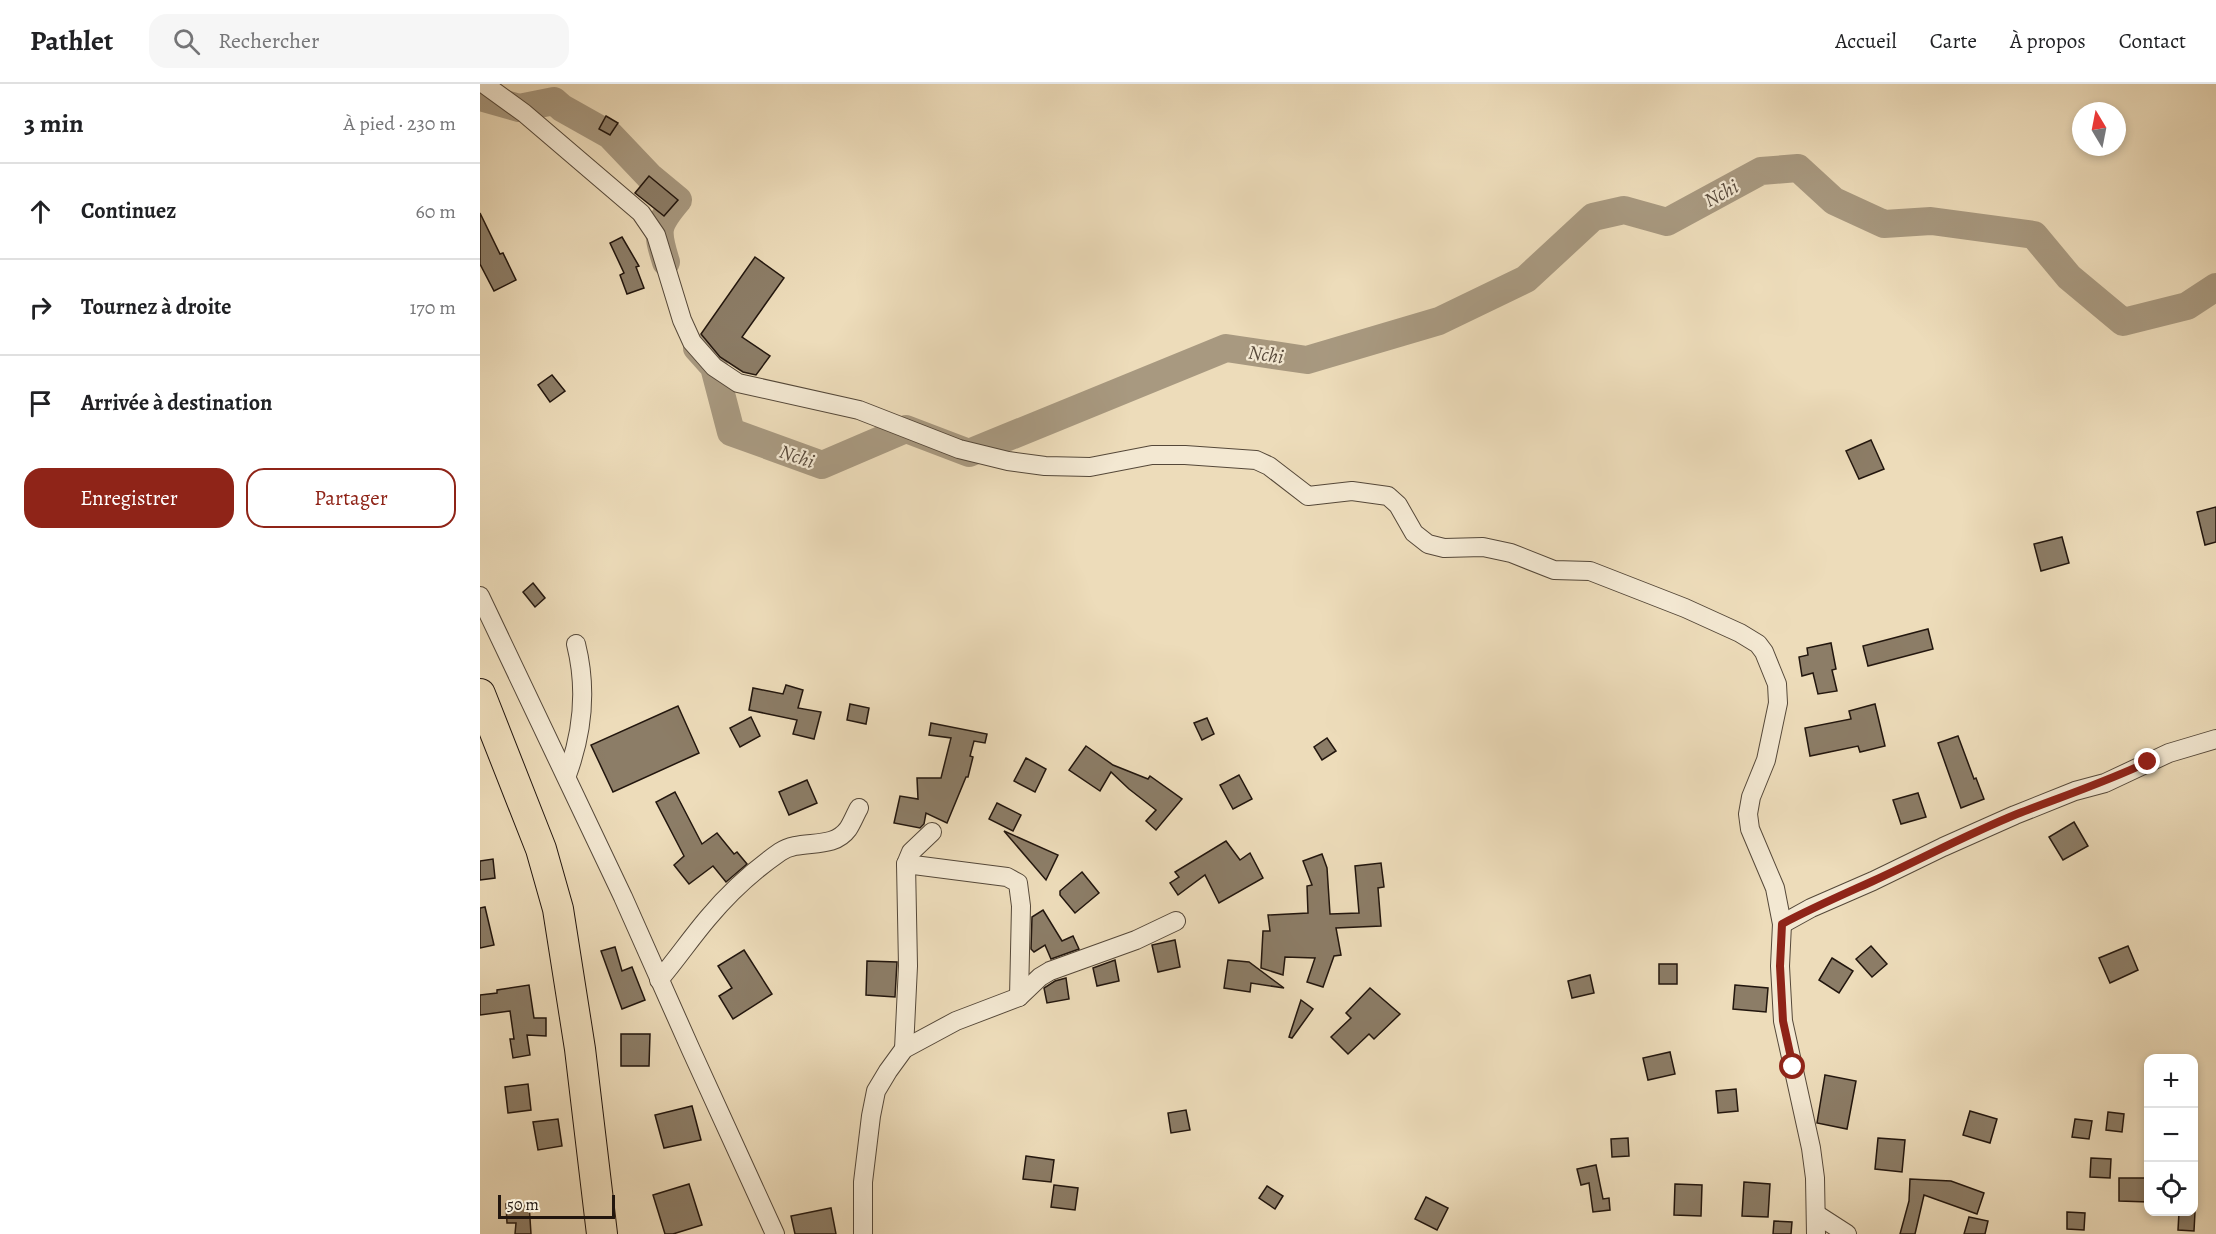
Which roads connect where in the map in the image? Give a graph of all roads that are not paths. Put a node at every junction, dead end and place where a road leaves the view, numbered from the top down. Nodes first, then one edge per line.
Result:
1 (484, 84) edge
2 (480, 596) edge
3 (576, 644) dead end
4 (480, 694) edge
5 (2216, 739) edge
6 (567, 775) junction
7 (859, 808) dead end
8 (932, 832) dead end
9 (906, 864) junction
10 (1176, 921) dead end
11 (1782, 924) junction
12 (659, 980) junction
13 (1019, 997) junction
14 (904, 1049) junction
15 (1816, 1214) junction
16 (602, 1234) edge
17 (775, 1234) edge
18 (863, 1234) edge
19 (1816, 1234) edge
20 (1847, 1234) edge

1 - 11 street
2 - 6 street
3 - 6 street
4 - 16 highway
5 - 11 street
6 - 12 street
7 - 12 street
8 - 9 street
9 - 13 street
9 - 14 street
10 - 13 street
11 - 15 street
12 - 17 street
13 - 14 street
14 - 18 street
15 - 19 street
15 - 20 street

